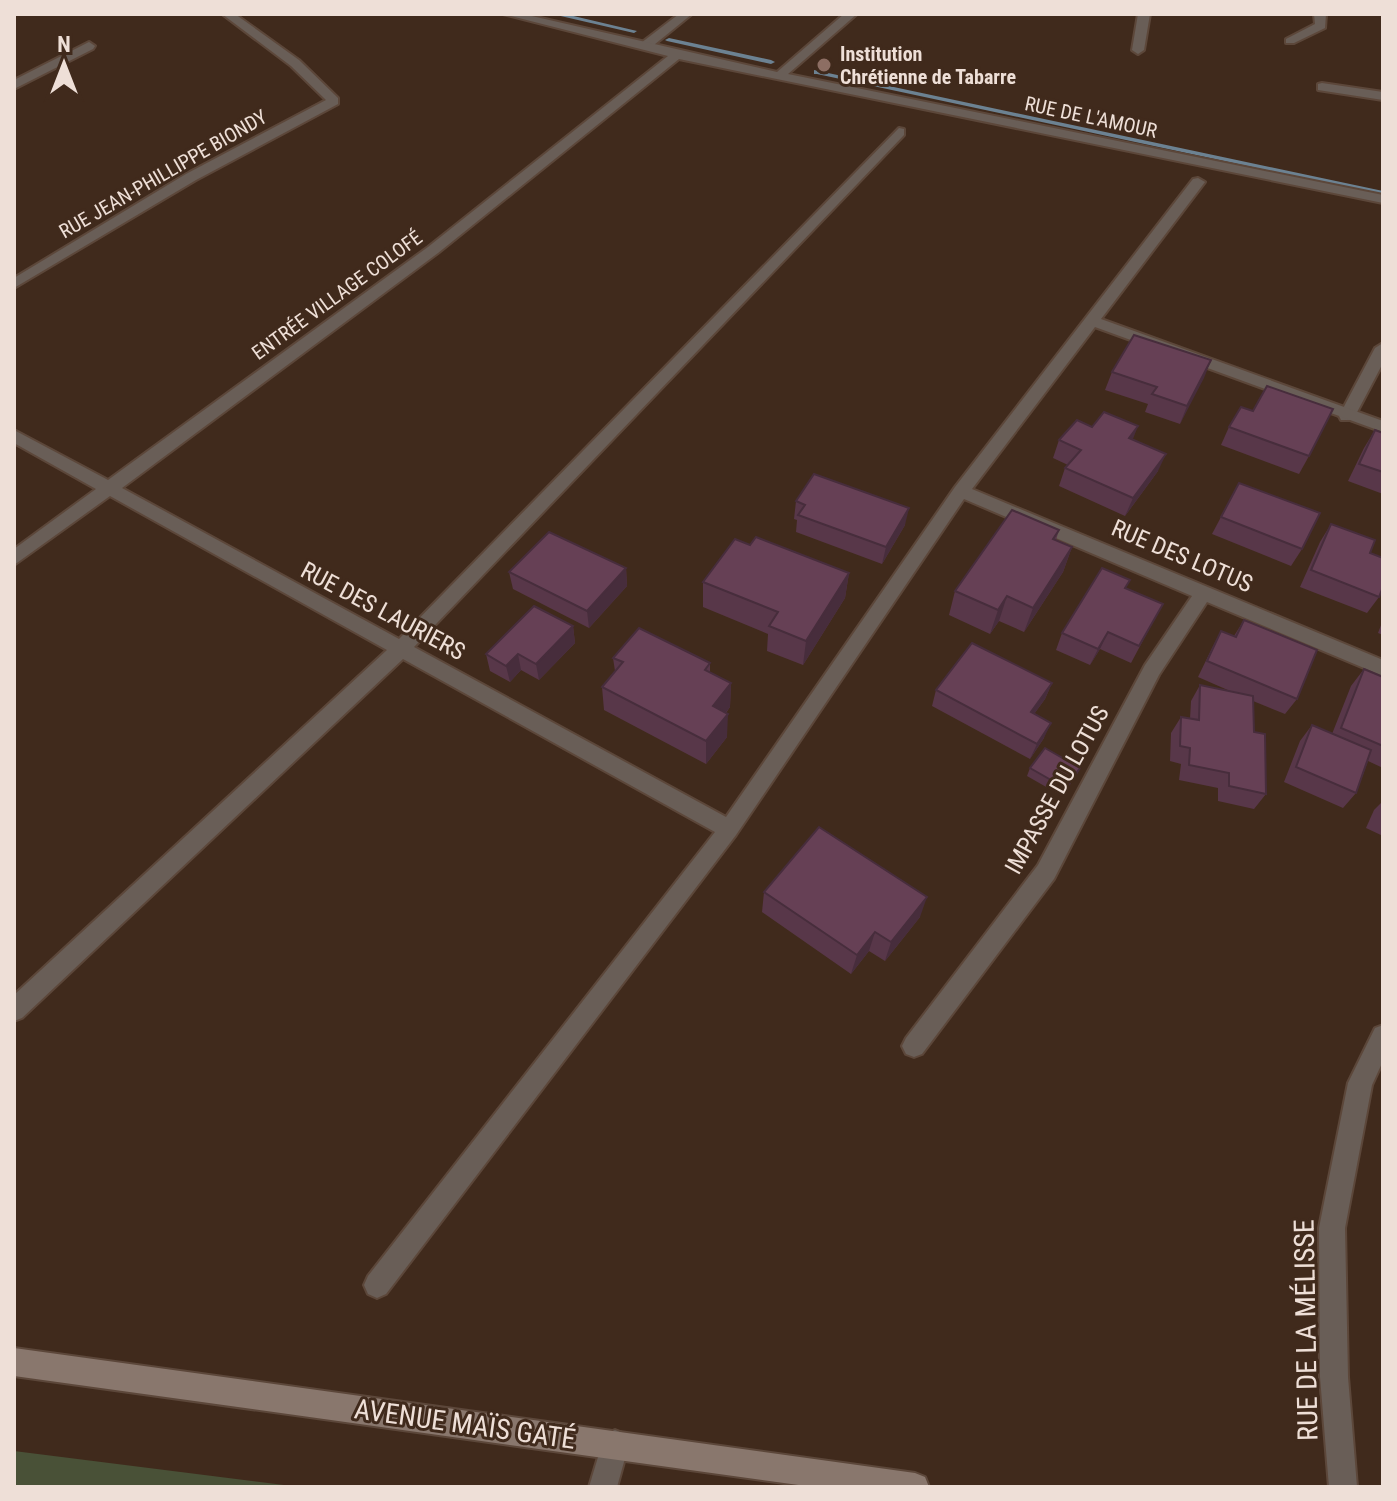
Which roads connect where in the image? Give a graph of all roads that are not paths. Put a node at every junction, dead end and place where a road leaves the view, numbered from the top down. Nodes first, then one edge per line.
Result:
1 (228, 14) edge
2 (509, 14) edge
3 (686, 14) edge
4 (851, 14) edge
5 (1144, 14) edge
6 (1320, 14) edge
7 (1290, 41) dead end
8 (89, 46) dead end
9 (645, 46) junction
10 (1138, 50) dead end
11 (677, 55) junction
12 (780, 75) junction
13 (14, 85) edge
14 (1322, 87) dead end
15 (1383, 96) edge
16 (899, 132) dead end
17 (1198, 182) dead end
18 (1383, 199) edge
19 (14, 284) edge
20 (1089, 320) junction
21 (1383, 348) edge
22 (1347, 416) junction
23 (1383, 427) edge
24 (14, 436) edge
25 (106, 490) junction
26 (961, 491) junction
27 (14, 558) edge
28 (1205, 591) junction
29 (402, 648) junction
30 (1383, 668) edge
31 (729, 829) junction
32 (14, 1010) edge
33 (1383, 1036) edge
34 (914, 1046) dead end
35 (377, 1285) dead end
36 (14, 1362) edge
37 (615, 1444) junction
38 (603, 1487) edge
39 (915, 1487) edge
40 (1343, 1487) edge

1 - 19 street, RUE JEAN-PHILLIPPE BIONDY
2 - 9 street, RUE DE L'AMOUR
3 - 9 street
4 - 12 street
5 - 10 street
6 - 7 street
8 - 13 street
9 - 11 street, RUE DE L'AMOUR
11 - 12 street, RUE DE L'AMOUR
11 - 25 street, ENTRÉE VILLAGE COLOFÉ
12 - 18 street, RUE DE L'AMOUR
14 - 15 street
16 - 29 street
17 - 20 street
20 - 22 street
20 - 26 street
21 - 22 street
22 - 23 street
24 - 25 street, RUE DES LAURIERS
25 - 27 street, ENTRÉE VILLAGE COLOFÉ
25 - 29 street, RUE DES LAURIERS
26 - 28 street, RUE DES LOTUS
26 - 31 street
28 - 30 street, RUE DES LOTUS
28 - 34 street, IMPASSE DU LOTUS
29 - 31 street, RUE DES LAURIERS
29 - 32 street
31 - 35 street
33 - 40 street, RUE DE LA MÉLISSE
36 - 37 street, AVENUE MAÏS GATÉ
37 - 38 street
37 - 39 street, AVENUE MAÏS GATÉ

